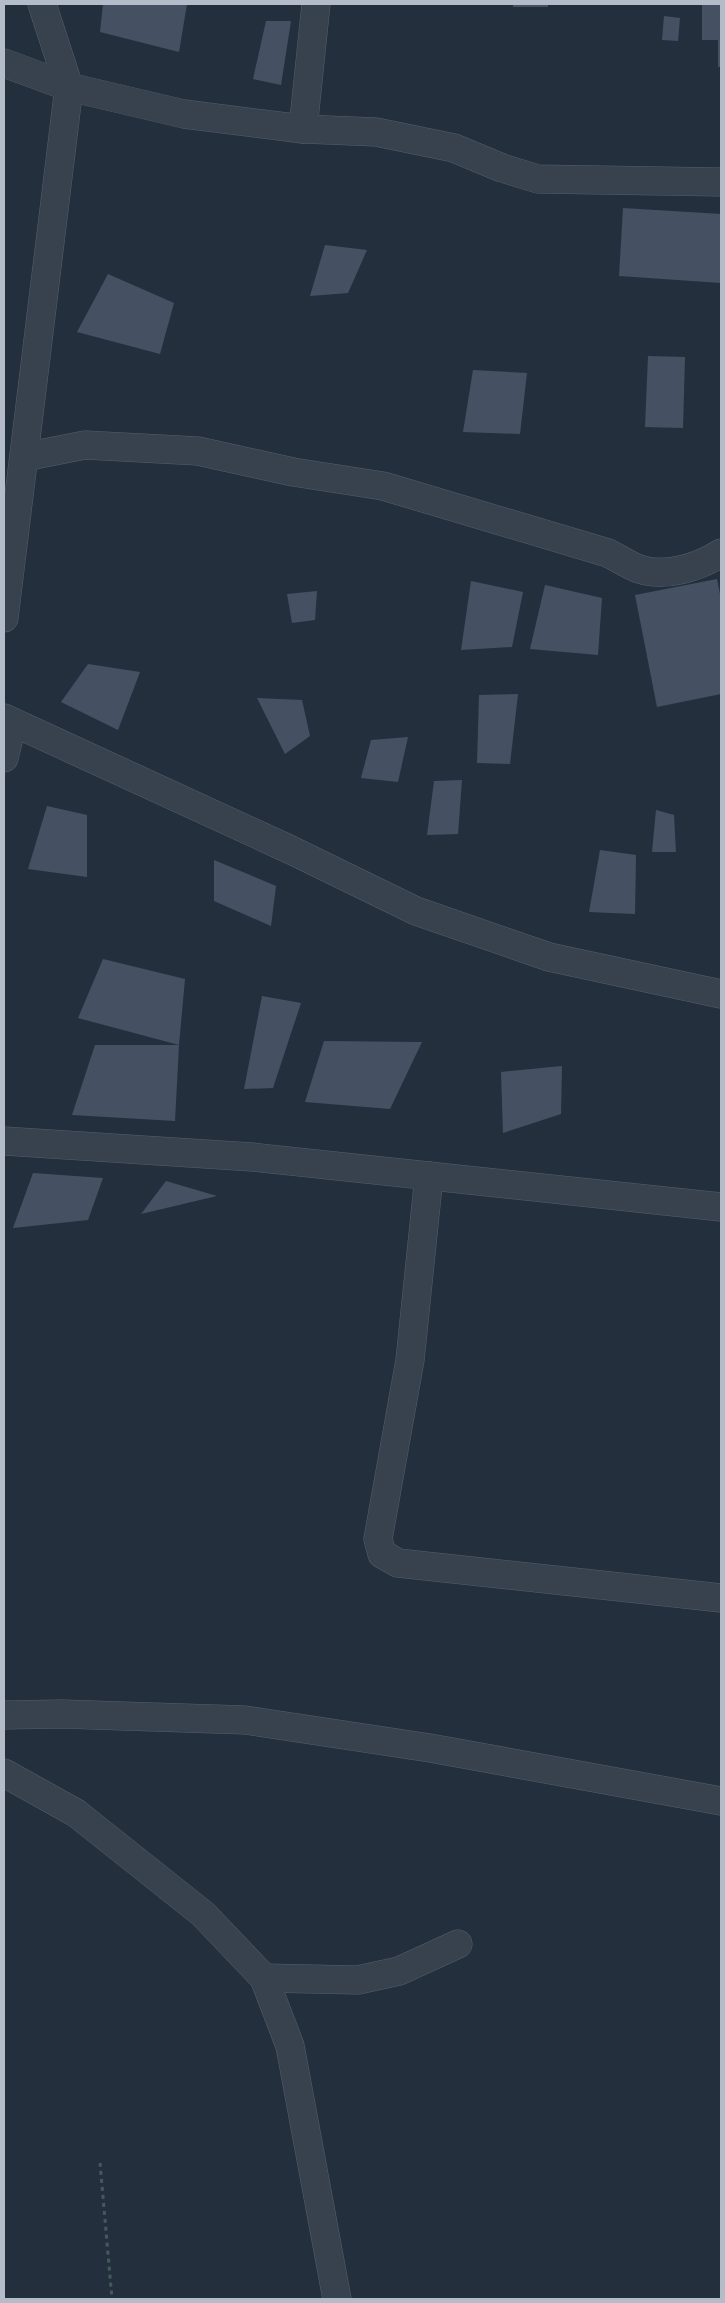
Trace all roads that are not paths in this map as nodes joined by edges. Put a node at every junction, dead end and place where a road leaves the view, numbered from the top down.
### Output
1 (42, 4) edge
2 (316, 4) edge
3 (4, 62) edge
4 (68, 87) junction
5 (302, 129) junction
6 (721, 182) edge
7 (24, 457) junction
8 (721, 553) edge
9 (4, 618) edge
10 (8, 720) edge
11 (4, 758) edge
12 (721, 994) edge
13 (4, 1141) edge
14 (429, 1176) junction
15 (721, 1207) edge
16 (721, 1598) edge
17 (4, 1715) edge
18 (4, 1773) edge
19 (721, 1801) edge
20 (458, 1944) dead end
21 (264, 1978) junction
22 (337, 2299) edge

1 - 4 street
2 - 5 street
3 - 4 street
4 - 5 street
4 - 7 street
5 - 6 street
7 - 8 street
7 - 9 street
10 - 11 street
10 - 12 street
13 - 14 street
14 - 15 street
14 - 16 street
17 - 19 street
18 - 21 street
20 - 21 street
21 - 22 street

